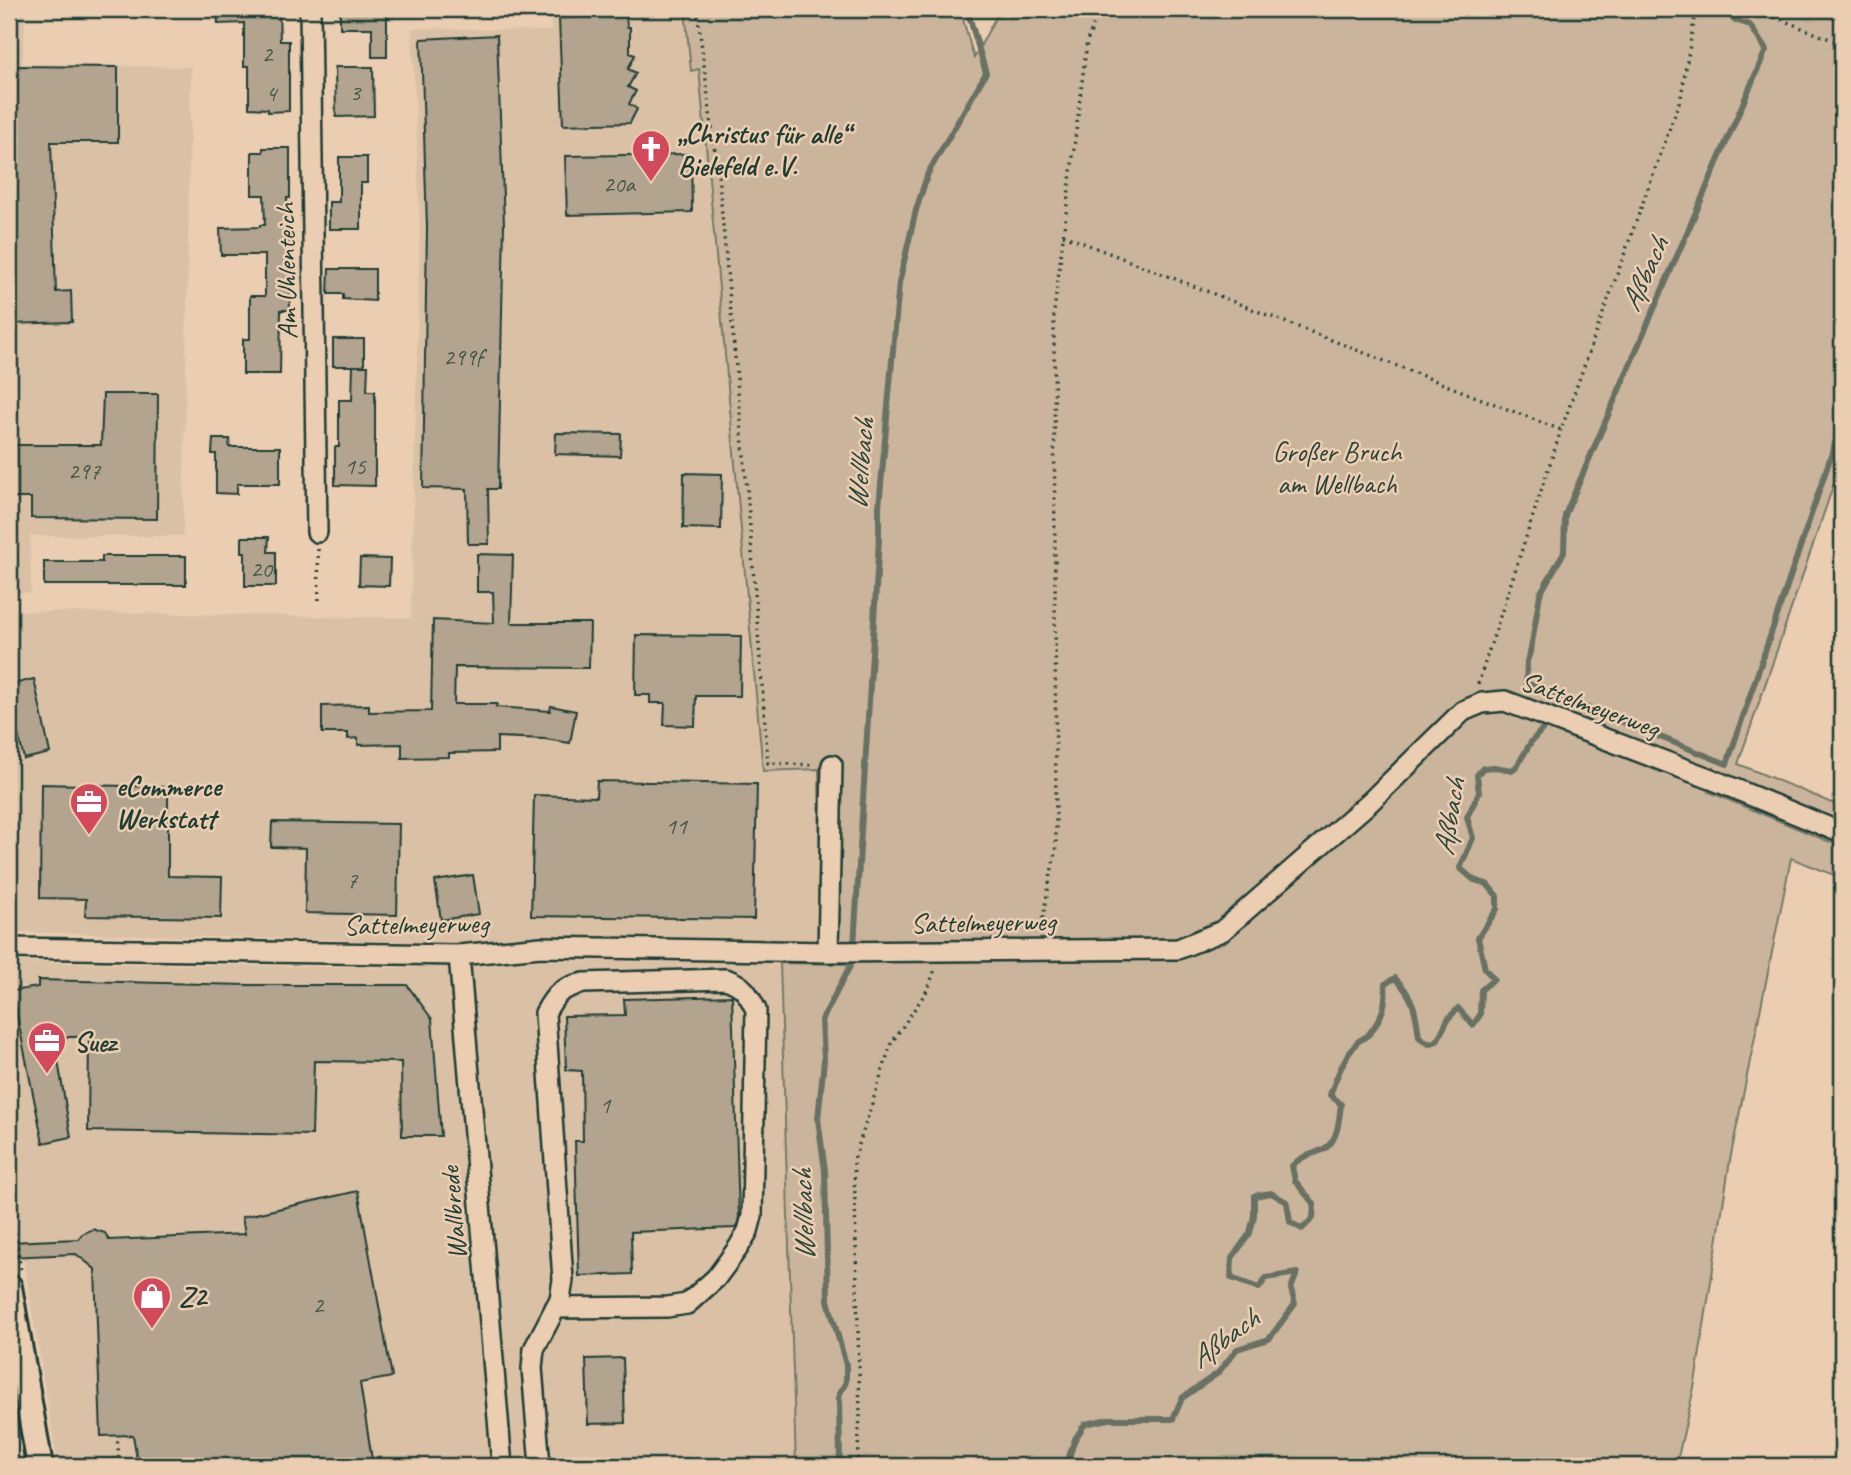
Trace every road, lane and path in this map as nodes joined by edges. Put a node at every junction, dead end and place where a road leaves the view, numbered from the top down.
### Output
1 (310, 9) edge
2 (696, 9) edge
3 (1100, 9) edge
4 (1696, 9) edge
5 (1755, 9) edge
6 (1842, 44) edge
7 (1063, 235) junction
8 (1561, 430) junction
9 (317, 532) joint
10 (319, 603) dead end
11 (1471, 708) junction
12 (832, 765) joint
13 (1842, 833) edge
14 (9, 948) edge
15 (1036, 949) junction
16 (941, 951) junction
17 (828, 952) junction
18 (459, 955) junction
19 (9, 1287) edge
20 (555, 1308) junction
21 (117, 1436) dead end
22 (119, 1458) junction
23 (85, 1463) dead end
24 (40, 1466) edge
25 (128, 1466) edge
26 (502, 1466) edge
27 (540, 1466) edge
28 (857, 1466) edge

1 - 9 street, Am Uhlenteich
2 - 12 path
3 - 7 path
4 - 8 path
5 - 6 path
7 - 8 path
7 - 15 path
8 - 11 path
9 - 10 path
11 - 13 street, Sattelmeyerweg
11 - 15 street, Sattelmeyerweg
12 - 17 street
14 - 18 street, Sattelmeyerweg
15 - 16 street, Sattelmeyerweg
16 - 17 street, Sattelmeyerweg
16 - 28 path
17 - 18 street, Sattelmeyerweg
18 - 26 street, Wallbrede
19 - 24 main road
20 - 20 street
20 - 27 street
21 - 22 path
22 - 23 path
22 - 25 path

